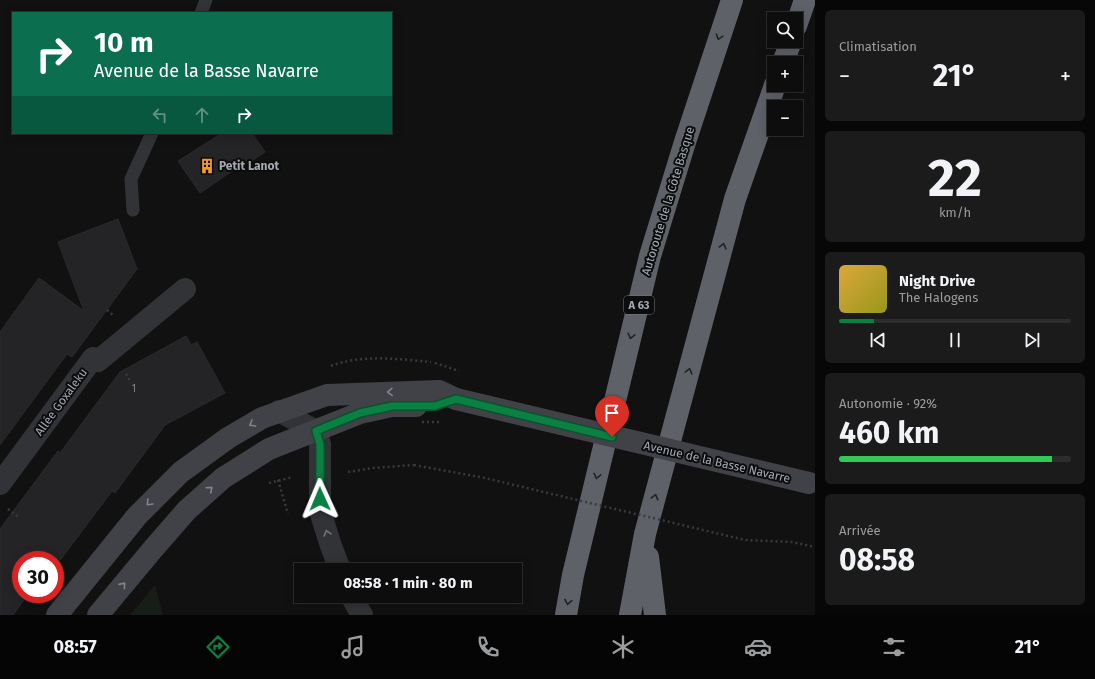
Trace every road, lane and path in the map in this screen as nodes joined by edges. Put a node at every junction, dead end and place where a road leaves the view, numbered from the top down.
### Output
1 (206, 0) edge
2 (732, 0) edge
3 (805, 0) edge
4 (201, 12) edge
5 (801, 12) edge
6 (773, 92) edge
7 (152, 134) edge
8 (133, 210) dead end
9 (185, 289) dead end
10 (427, 398) junction
11 (279, 412) junction
12 (316, 431) junction
13 (320, 474) junction
14 (278, 480) junction
15 (265, 483) dead end
16 (0, 484) edge
17 (815, 485) edge
18 (288, 514) dead end
19 (645, 534) junction
20 (815, 547) edge
21 (337, 563) edge
22 (355, 603) edge
23 (57, 615) edge
24 (98, 615) edge
25 (362, 615) edge
26 (566, 615) edge
27 (630, 615) edge
28 (655, 615) edge

1 - 4 lane
2 -> 26 highway, Autoroute de la Côte Basque / A 63
3 - 5 highway
19 -> 6 highway
7 - 8 lane
9 - 16 street, Allée Goxaleku
10 -> 11 street, Avenue de la Basse Navarre
10 - 12 street, Avenue de la Basse Navarre
10 - 17 street, Avenue de la Basse Navarre, bridge
11 - 12 street
11 -> 23 street, Avenue de la Basse Navarre
12 - 13 street
24 -> 12 street, Avenue de la Basse Navarre
13 - 14 path
13 - 20 path, bridge
21 -> 13 street
14 - 15 path
14 - 18 path
19 - 27 highway
19 - 28 highway
22 - 25 street

